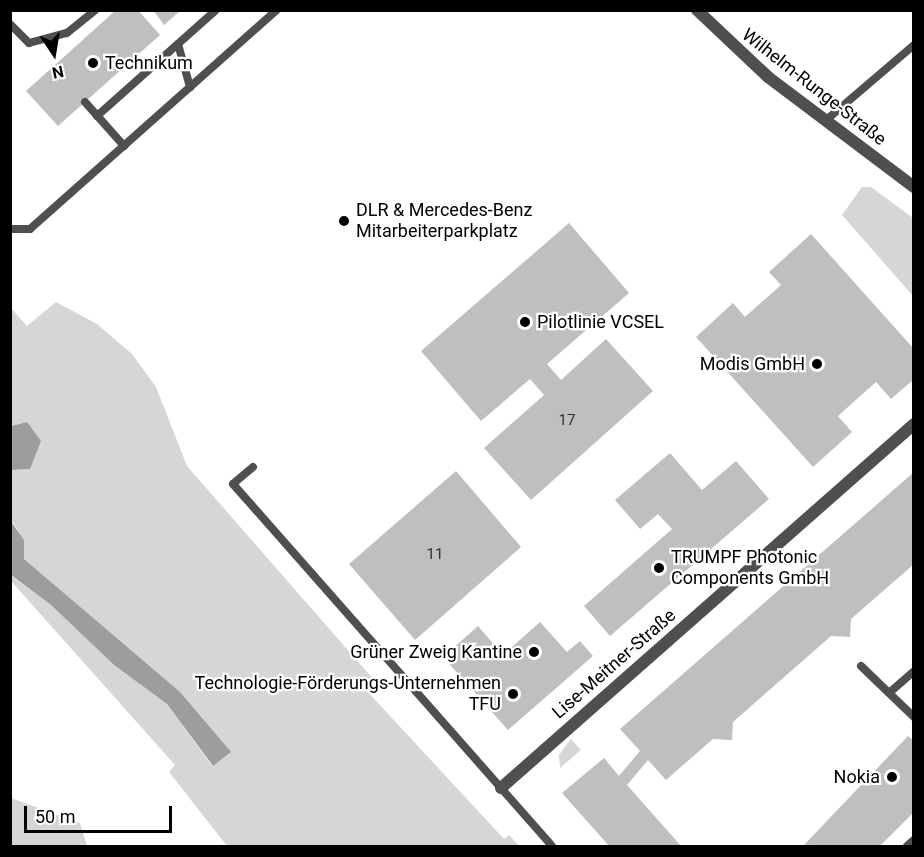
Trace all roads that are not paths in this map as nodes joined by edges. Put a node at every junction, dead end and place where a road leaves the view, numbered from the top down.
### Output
1 (95, 10) edge
2 (216, 10) edge
3 (277, 10) edge
4 (696, 10) edge
5 (10, 24) edge
6 (18, 32) junction
7 (10, 38) edge
8 (178, 45) junction
9 (914, 45) edge
10 (190, 87) junction
11 (85, 102) dead end
12 (97, 116) junction
13 (825, 122) junction
14 (124, 146) junction
15 (914, 187) edge
16 (10, 229) edge
17 (914, 424) edge
18 (254, 467) dead end
19 (861, 666) dead end
20 (914, 671) edge
21 (889, 693) junction
22 (914, 717) edge
23 (501, 788) junction
24 (914, 840) edge
25 (552, 846) edge
26 (907, 846) edge

1 - 6 lane
2 - 8 lane
3 - 10 lane
4 - 13 street, Wilhelm-Runge-Straße
5 - 6 lane
6 - 7 lane
8 - 10 lane
8 - 12 lane
9 - 13 lane
10 - 14 lane
11 - 12 lane
12 - 14 lane
13 - 15 street, Wilhelm-Runge-Straße
14 - 16 lane
17 - 23 street, Lise-Meitner-Straße
18 - 23 lane
19 - 21 lane
20 - 21 lane
21 - 22 lane
23 - 25 lane
24 - 26 lane

